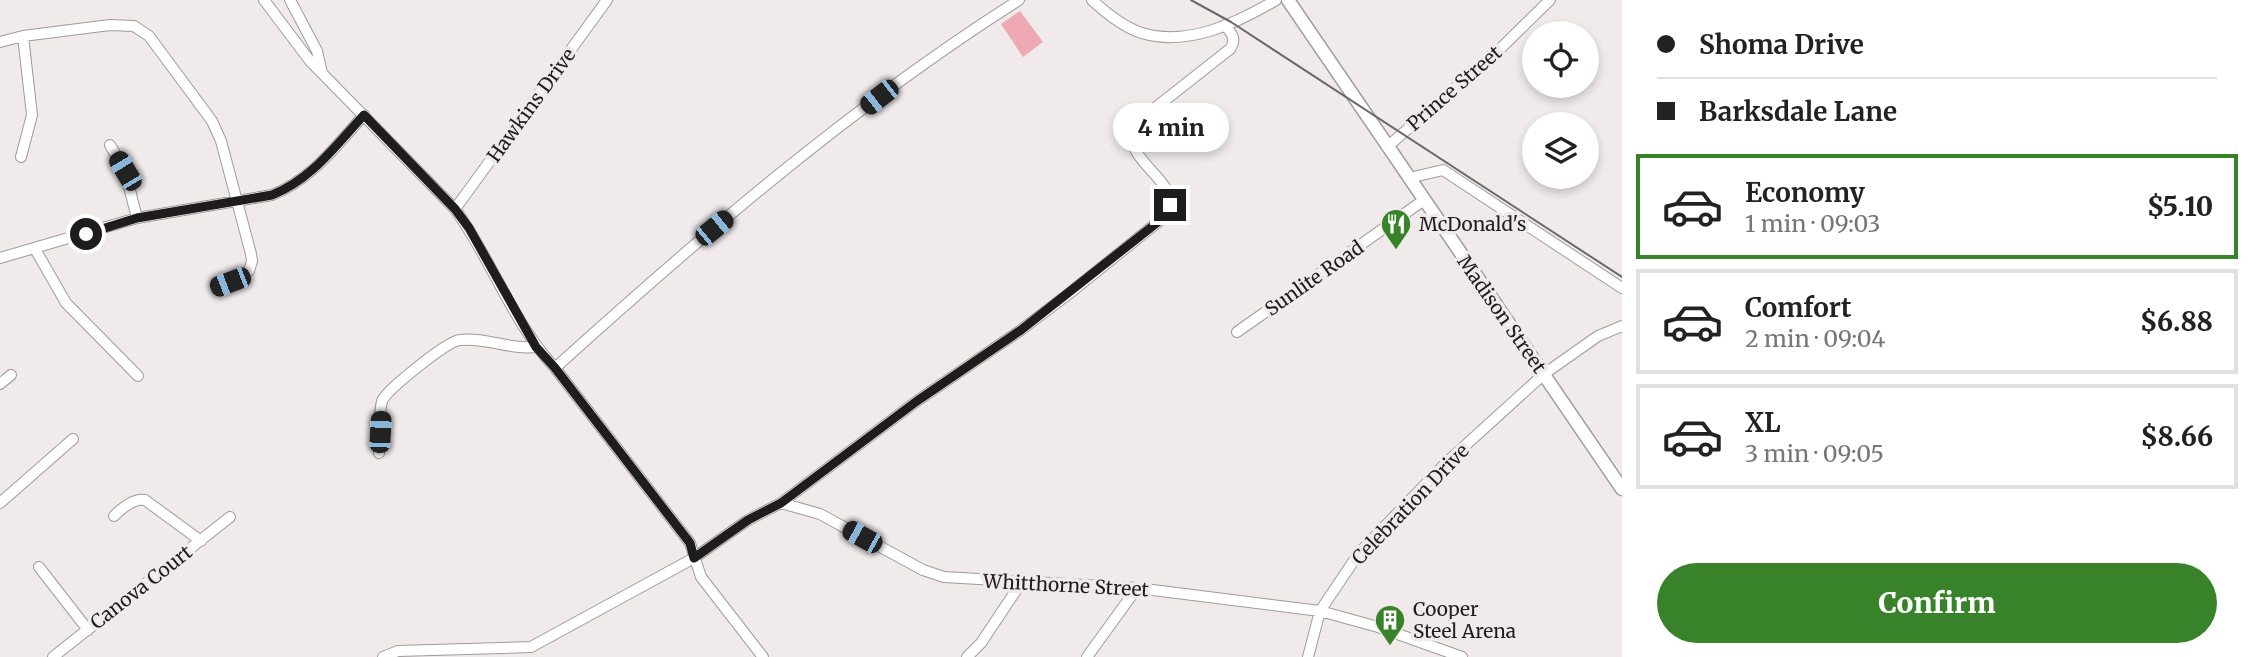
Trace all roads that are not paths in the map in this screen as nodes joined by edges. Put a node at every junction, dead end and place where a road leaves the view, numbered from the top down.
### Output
1 (264, 0) edge
2 (290, 0) edge
3 (607, 0) edge
4 (1019, 0) edge
5 (1093, 0) edge
6 (1276, 0) edge
7 (1288, 0) edge
8 (1550, 0) edge
9 (1225, 25) junction
10 (23, 36) junction
11 (0, 42) edge
12 (323, 73) junction
13 (364, 115) junction
14 (110, 145) dead end
15 (1387, 147) junction
16 (21, 157) dead end
17 (1409, 178) junction
18 (237, 200) junction
19 (1424, 200) junction
20 (455, 209) junction
21 (137, 218) junction
22 (35, 249) junction
23 (0, 258) edge
24 (217, 287) dead end
25 (1622, 288) edge
26 (1622, 326) edge
27 (1237, 332) dead end
28 (536, 347) junction
29 (555, 368) junction
30 (1544, 374) junction
31 (10, 375) dead end
32 (138, 376) dead end
33 (0, 384) edge
34 (73, 439) dead end
35 (379, 453) dead end
36 (803, 487) junction
37 (1622, 489) edge
38 (0, 503) edge
39 (781, 503) junction
40 (812, 512) junction
41 (114, 516) dead end
42 (230, 517) dead end
43 (201, 541) junction
44 (694, 558) junction
45 (39, 567) dead end
46 (1021, 583) junction
47 (1137, 587) junction
48 (1320, 611) junction
49 (88, 630) junction
50 (53, 657) edge
51 (383, 657) edge
52 (763, 657) edge
53 (967, 657) edge
54 (1087, 657) edge
55 (1308, 657) edge
56 (1462, 657) edge

1 - 12 street
2 - 12 street
3 - 20 street, Hawkins Drive
4 - 29 street
5 - 9 street
6 - 9 street
7 - 15 main road, Madison Street
8 - 15 street, Prince Street
9 - 36 street
10 - 11 street
10 - 16 street
10 - 18 street
12 - 13 street
13 - 18 street
13 - 20 street
14 - 21 street
15 - 17 main road, Madison Street
17 - 19 main road, Madison Street
17 - 25 street
18 - 21 street
18 - 24 street
19 - 27 street, Sunlite Road
19 - 30 main road, Madison Street
20 - 28 street
21 - 22 street
22 - 23 street
22 - 32 street
26 - 30 street, Celebration Drive
28 - 29 street
28 - 35 street
29 - 44 street
30 - 37 main road, Madison Street
30 - 48 street, Celebration Drive
31 - 33 street
34 - 38 street
36 - 39 street
36 - 40 street
39 - 40 street, Whitthorne Street
39 - 44 street
40 - 46 street, Whitthorne Street
41 - 43 street
42 - 43 street, Canova Court
43 - 49 street, Canova Court
44 - 51 street
44 - 52 street
45 - 49 street
46 - 47 street, Whitthorne Street
46 - 53 street
47 - 48 street, Whitthorne Street
47 - 54 street
48 - 55 street, Celebration Drive
48 - 56 street, Whitthorne Street
49 - 50 street, Canova Court

